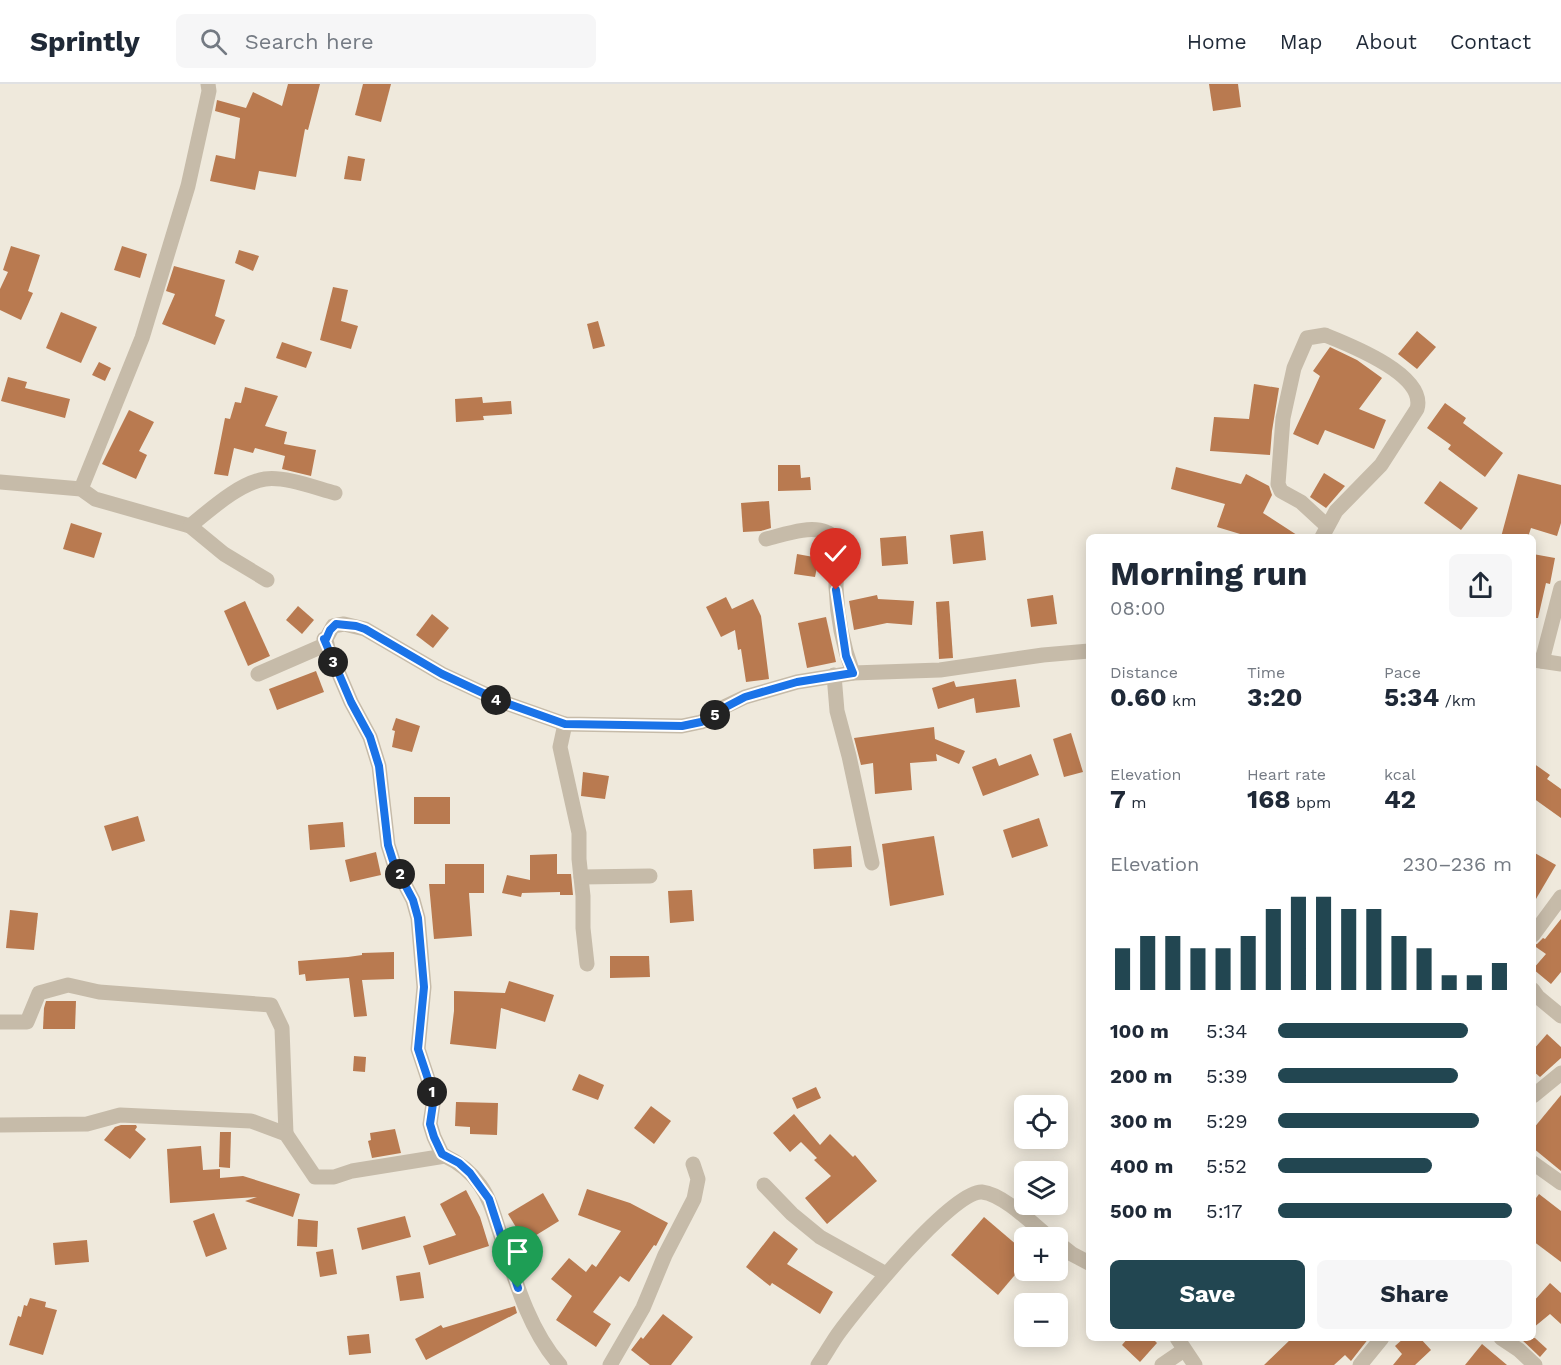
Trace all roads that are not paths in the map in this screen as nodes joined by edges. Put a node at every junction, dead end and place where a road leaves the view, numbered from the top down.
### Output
1 (208, 84) edge
2 (0, 482) edge
3 (81, 489) junction
4 (335, 493) dead end
5 (190, 526) junction
6 (1325, 532) edge
7 (766, 539) dead end
8 (267, 580) dead end
9 (1561, 588) edge
10 (327, 644) junction
11 (1086, 651) edge
12 (1537, 661) edge
13 (1561, 664) edge
14 (853, 673) junction
15 (258, 674) dead end
16 (834, 675) junction
17 (565, 724) junction
18 (872, 862) dead end
19 (650, 876) dead end
20 (581, 877) junction
21 (1561, 897) edge
22 (1536, 931) edge
23 (587, 964) dead end
24 (1536, 994) edge
25 (1561, 1016) edge
26 (0, 1022) edge
27 (1561, 1073) edge
28 (1536, 1094) edge
29 (1, 1125) edge
30 (286, 1134) junction
31 (445, 1156) junction
32 (693, 1164) dead end
33 (1536, 1165) edge
34 (1561, 1184) edge
35 (764, 1185) dead end
36 (1036, 1227) edge
37 (1068, 1249) edge
38 (1086, 1261) edge
39 (886, 1274) junction
40 (1380, 1341) edge
41 (1506, 1341) edge
42 (1180, 1344) edge
43 (560, 1365) edge
44 (610, 1365) edge
45 (818, 1365) edge
46 (1162, 1365) edge
47 (1195, 1365) edge
48 (1360, 1365) edge
49 (1535, 1365) edge

1 - 3 street
2 - 3 street
3 - 5 street
4 - 5 street
5 - 8 street
6 - 6 street
7 - 14 street
9 - 12 street
10 - 15 street
10 - 17 street
10 - 31 street
11 - 14 street
12 - 13 street
14 - 16 street
16 - 17 street
16 - 18 street
17 - 20 street
19 - 20 street
20 - 23 street
21 - 22 street
24 - 25 street
26 - 30 street
27 - 28 street
29 - 30 street
30 - 31 street
31 - 43 street
32 - 44 street
33 - 34 street
35 - 39 street
36 - 39 street
37 - 38 street
39 - 45 street
40 - 48 street
41 - 49 street
42 - 46 street
42 - 47 street

